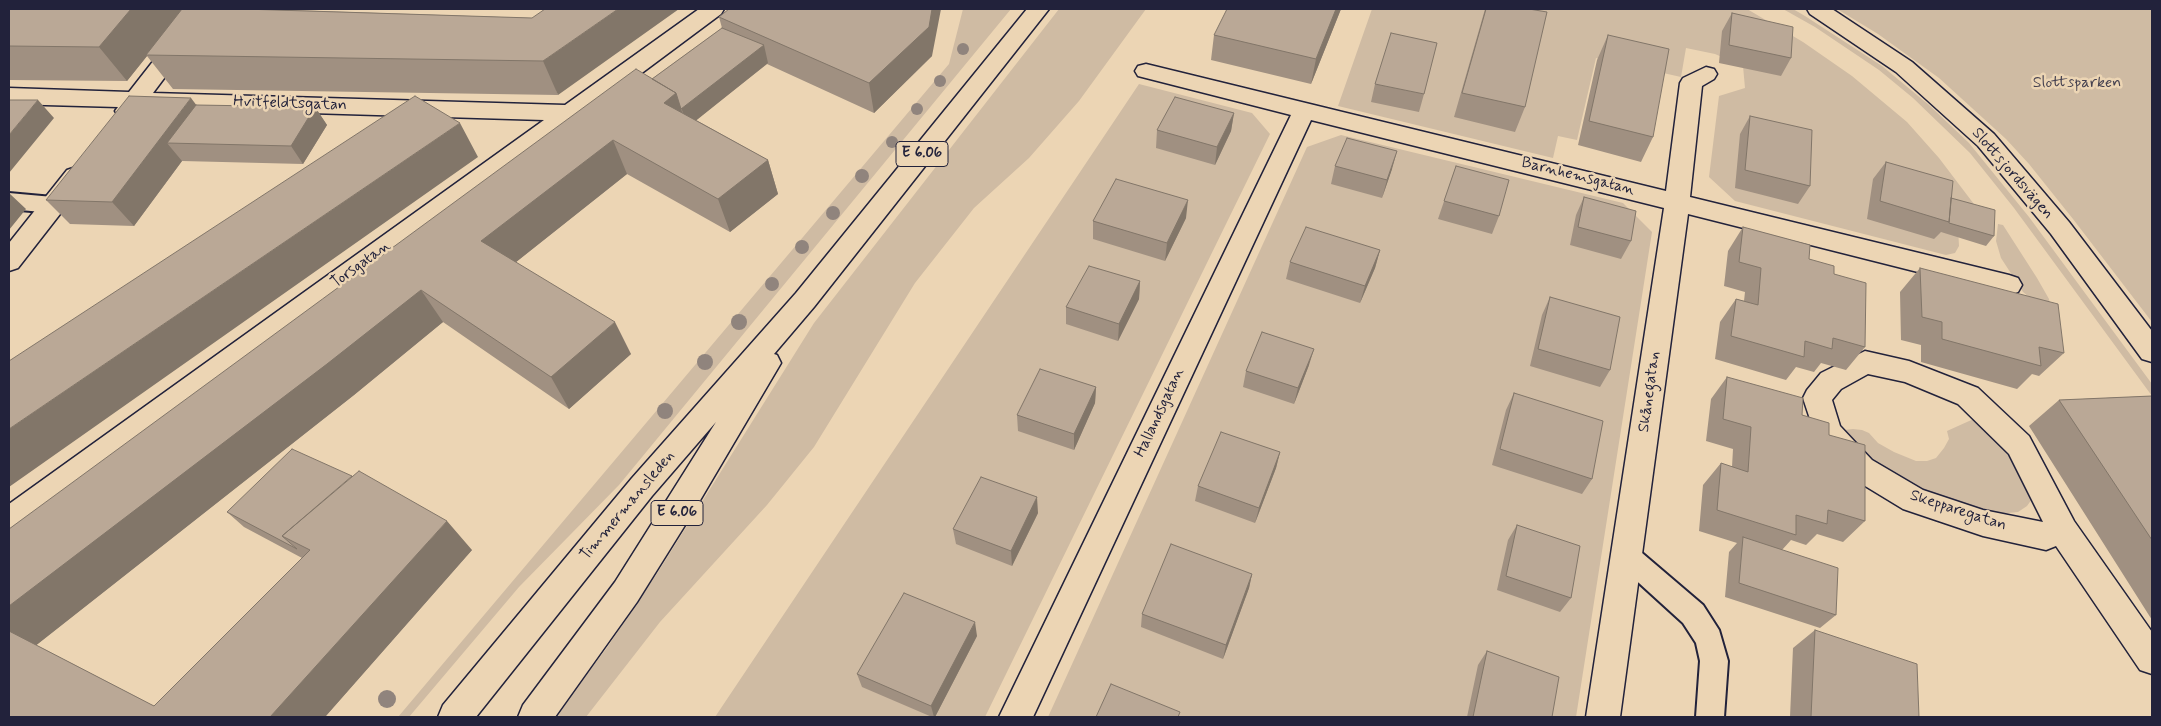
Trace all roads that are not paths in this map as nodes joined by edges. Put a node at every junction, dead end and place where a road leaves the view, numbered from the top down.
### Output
1 (206, 9) edge
2 (713, 9) edge
3 (1038, 9) edge
4 (1818, 9) edge
5 (1146, 71) dead end
6 (1706, 74) dead end
7 (9, 96) edge
8 (136, 99) junction
9 (1304, 109) junction
10 (572, 113) junction
11 (112, 129) edge
12 (89, 160) edge
13 (9, 201) edge
14 (1677, 202) junction
15 (53, 205) junction
16 (9, 261) edge
17 (2009, 285) dead end
18 (805, 300) junction
19 (2152, 351) edge
20 (9, 521) edge
21 (2063, 531) junction
22 (1626, 555) junction
23 (2152, 659) edge
24 (455, 717) edge
25 (535, 717) edge
26 (1016, 717) edge
27 (1603, 717) edge
28 (1710, 717) edge

1 - 8 main road
2 - 10 main road, Torsgatan
3 - 18 main road, Timmermansleden / E 6.06
4 - 19 main road, Slottsjordsvägen
5 - 9 main road, Barnhemsgatan
6 - 14 main road, Skånegatan
7 - 8 main road, Hvitfeldtsgatan
8 - 10 main road, Hvitfeldtsgatan
8 - 11 main road
9 - 14 main road, Barnhemsgatan
9 - 26 main road, Hallandsgatan
10 - 20 main road, Torsgatan
12 - 15 main road
13 - 15 lane
14 - 17 main road, Barnhemsgatan
14 - 22 main road, Skånegatan
15 - 16 main road
18 - 24 main road, Timmermansleden / E 6.06
18 - 25 main road, Timmermansleden / E 6.06
21 - 21 main road, Skepparegatan
21 - 23 main road, Skepparegatan
22 - 27 main road, Skånegatan
22 - 28 lane

